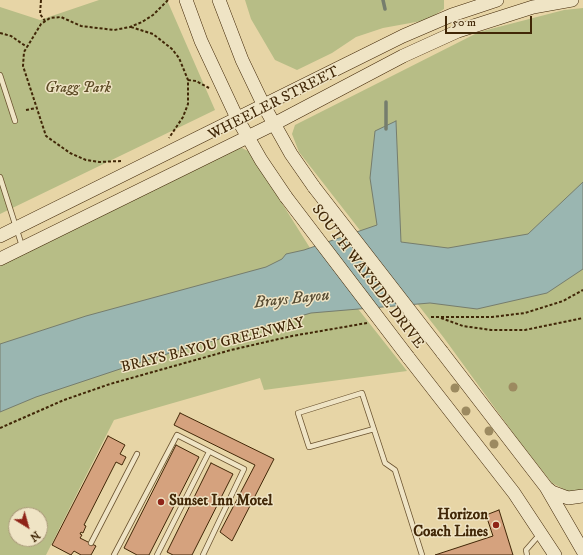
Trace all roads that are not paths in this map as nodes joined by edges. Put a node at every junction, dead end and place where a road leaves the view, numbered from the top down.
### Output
1 (186, 0) edge
2 (219, 0) edge
3 (497, 0) edge
4 (572, 0) edge
5 (452, 15) junction
6 (458, 31) junction
7 (0, 75) edge
8 (264, 106) junction
9 (237, 118) junction
10 (15, 121) dead end
11 (274, 124) junction
12 (247, 137) junction
13 (0, 177) edge
14 (17, 228) junction
15 (0, 236) edge
16 (23, 248) junction
17 (0, 259) edge
18 (374, 429) junction
19 (209, 452) junction
20 (137, 454) dead end
21 (546, 486) junction
22 (583, 496) edge
23 (541, 533) junction
24 (91, 543) dead end
25 (583, 551) edge
26 (114, 555) edge
27 (157, 555) edge
28 (203, 555) edge
29 (422, 555) edge
30 (527, 555) edge
31 (555, 555) edge

1 - 9 main road, SOUTH WAYSIDE DRIVE
2 - 8 main road, SOUTH WAYSIDE DRIVE
3 - 5 main road, WHEELER STREET
4 - 6 main road, WHEELER STREET
5 - 6 main road
5 - 8 main road, WHEELER STREET
6 - 11 main road, WHEELER STREET
7 - 10 lane
8 - 9 main road, WHEELER STREET
8 - 11 main road, SOUTH WAYSIDE DRIVE
9 - 12 main road, SOUTH WAYSIDE DRIVE
9 - 14 main road, WHEELER STREET
11 - 12 main road, WHEELER STREET
11 - 21 main road, SOUTH WAYSIDE DRIVE, bridge
12 - 16 main road, WHEELER STREET
12 - 23 main road, SOUTH WAYSIDE DRIVE, bridge
13 - 14 lane
14 - 15 main road, WHEELER STREET
14 - 16 lane
16 - 17 main road, WHEELER STREET
18 - 18 lane
18 - 29 lane
19 - 26 lane
19 - 27 lane
19 - 28 lane
20 - 24 lane
21 - 22 main road
21 - 25 main road, SOUTH WAYSIDE DRIVE
23 - 30 lane
23 - 31 main road, SOUTH WAYSIDE DRIVE

